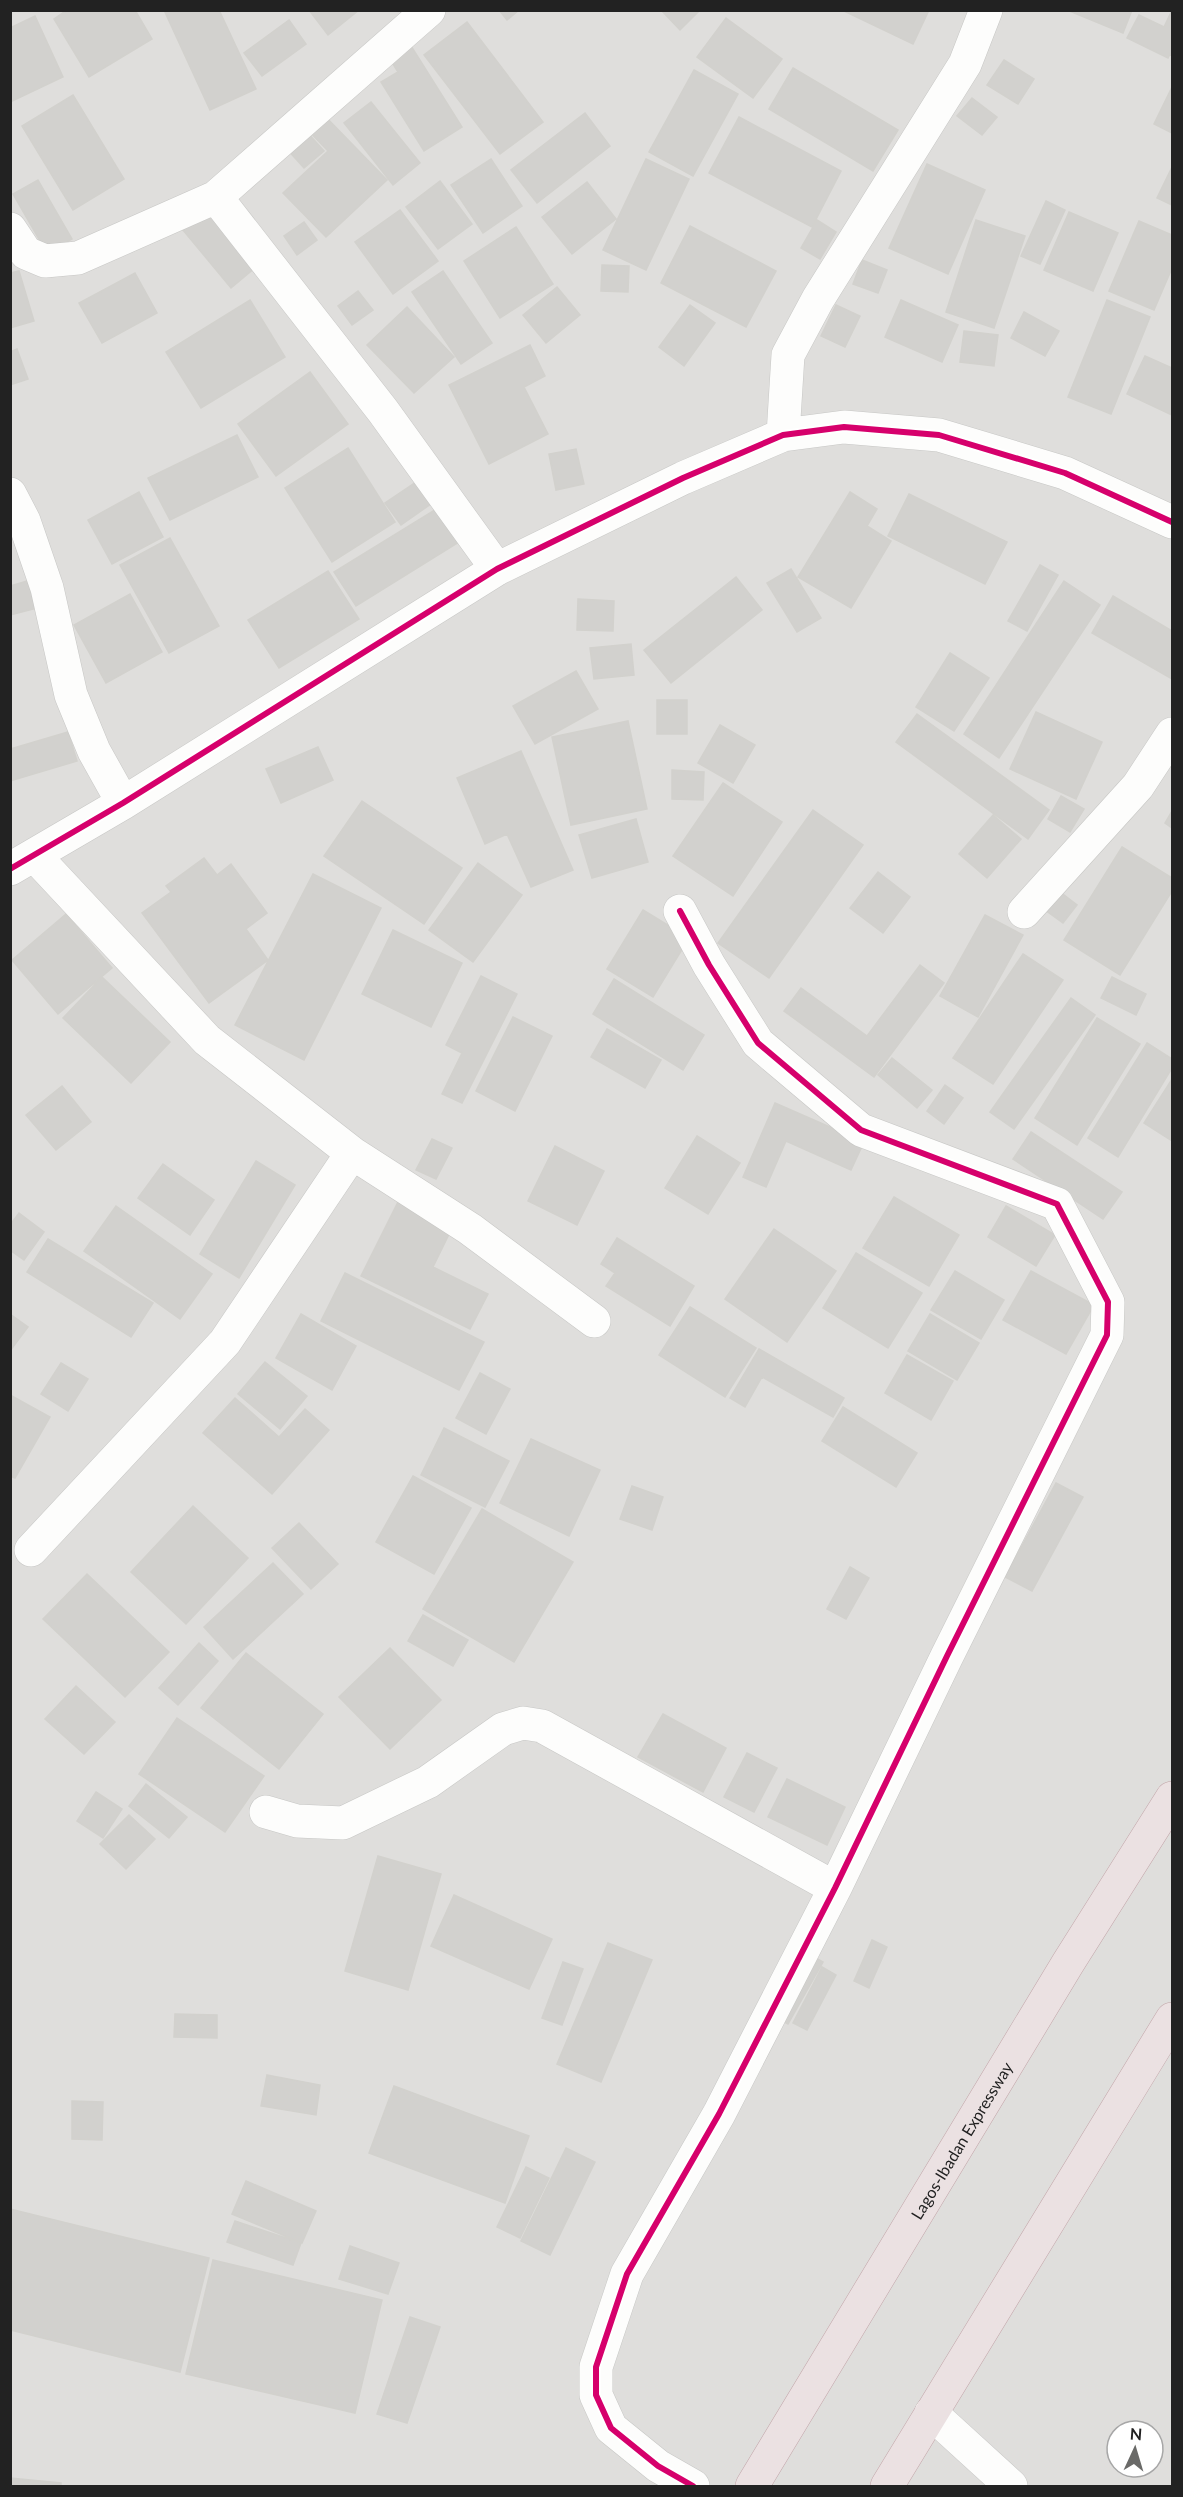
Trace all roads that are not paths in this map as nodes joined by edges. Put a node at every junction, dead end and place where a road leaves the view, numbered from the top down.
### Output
1 (429, 10) edge
2 (986, 10) edge
3 (216, 197) junction
4 (10, 230) edge
5 (783, 435) junction
6 (10, 494) edge
7 (1173, 522) edge
8 (497, 569) junction
9 (1173, 734) edge
10 (123, 802) junction
11 (23, 862) edge
12 (680, 911) dead end
13 (1024, 912) dead end
14 (352, 1153) junction
15 (594, 1321) dead end
16 (31, 1550) dead end
17 (1173, 1798) edge
18 (266, 1812) dead end
19 (835, 1888) junction
20 (1168, 2038) edge
21 (931, 2412) junction
22 (693, 2487) edge
23 (752, 2487) edge
24 (886, 2487) edge
25 (1011, 2487) edge

1 - 3 street
2 - 5 street
3 - 4 street
3 - 8 street
5 - 7 street
5 - 8 street
6 - 10 street
8 - 10 street
9 - 13 street
10 - 11 street
11 - 14 street
12 - 19 street
14 - 15 street
14 - 16 street
17 - 23 highway, Lagos-Ibadan Expressway
18 - 19 street
19 - 22 street
20 - 21 highway
21 - 24 highway
21 - 25 street

